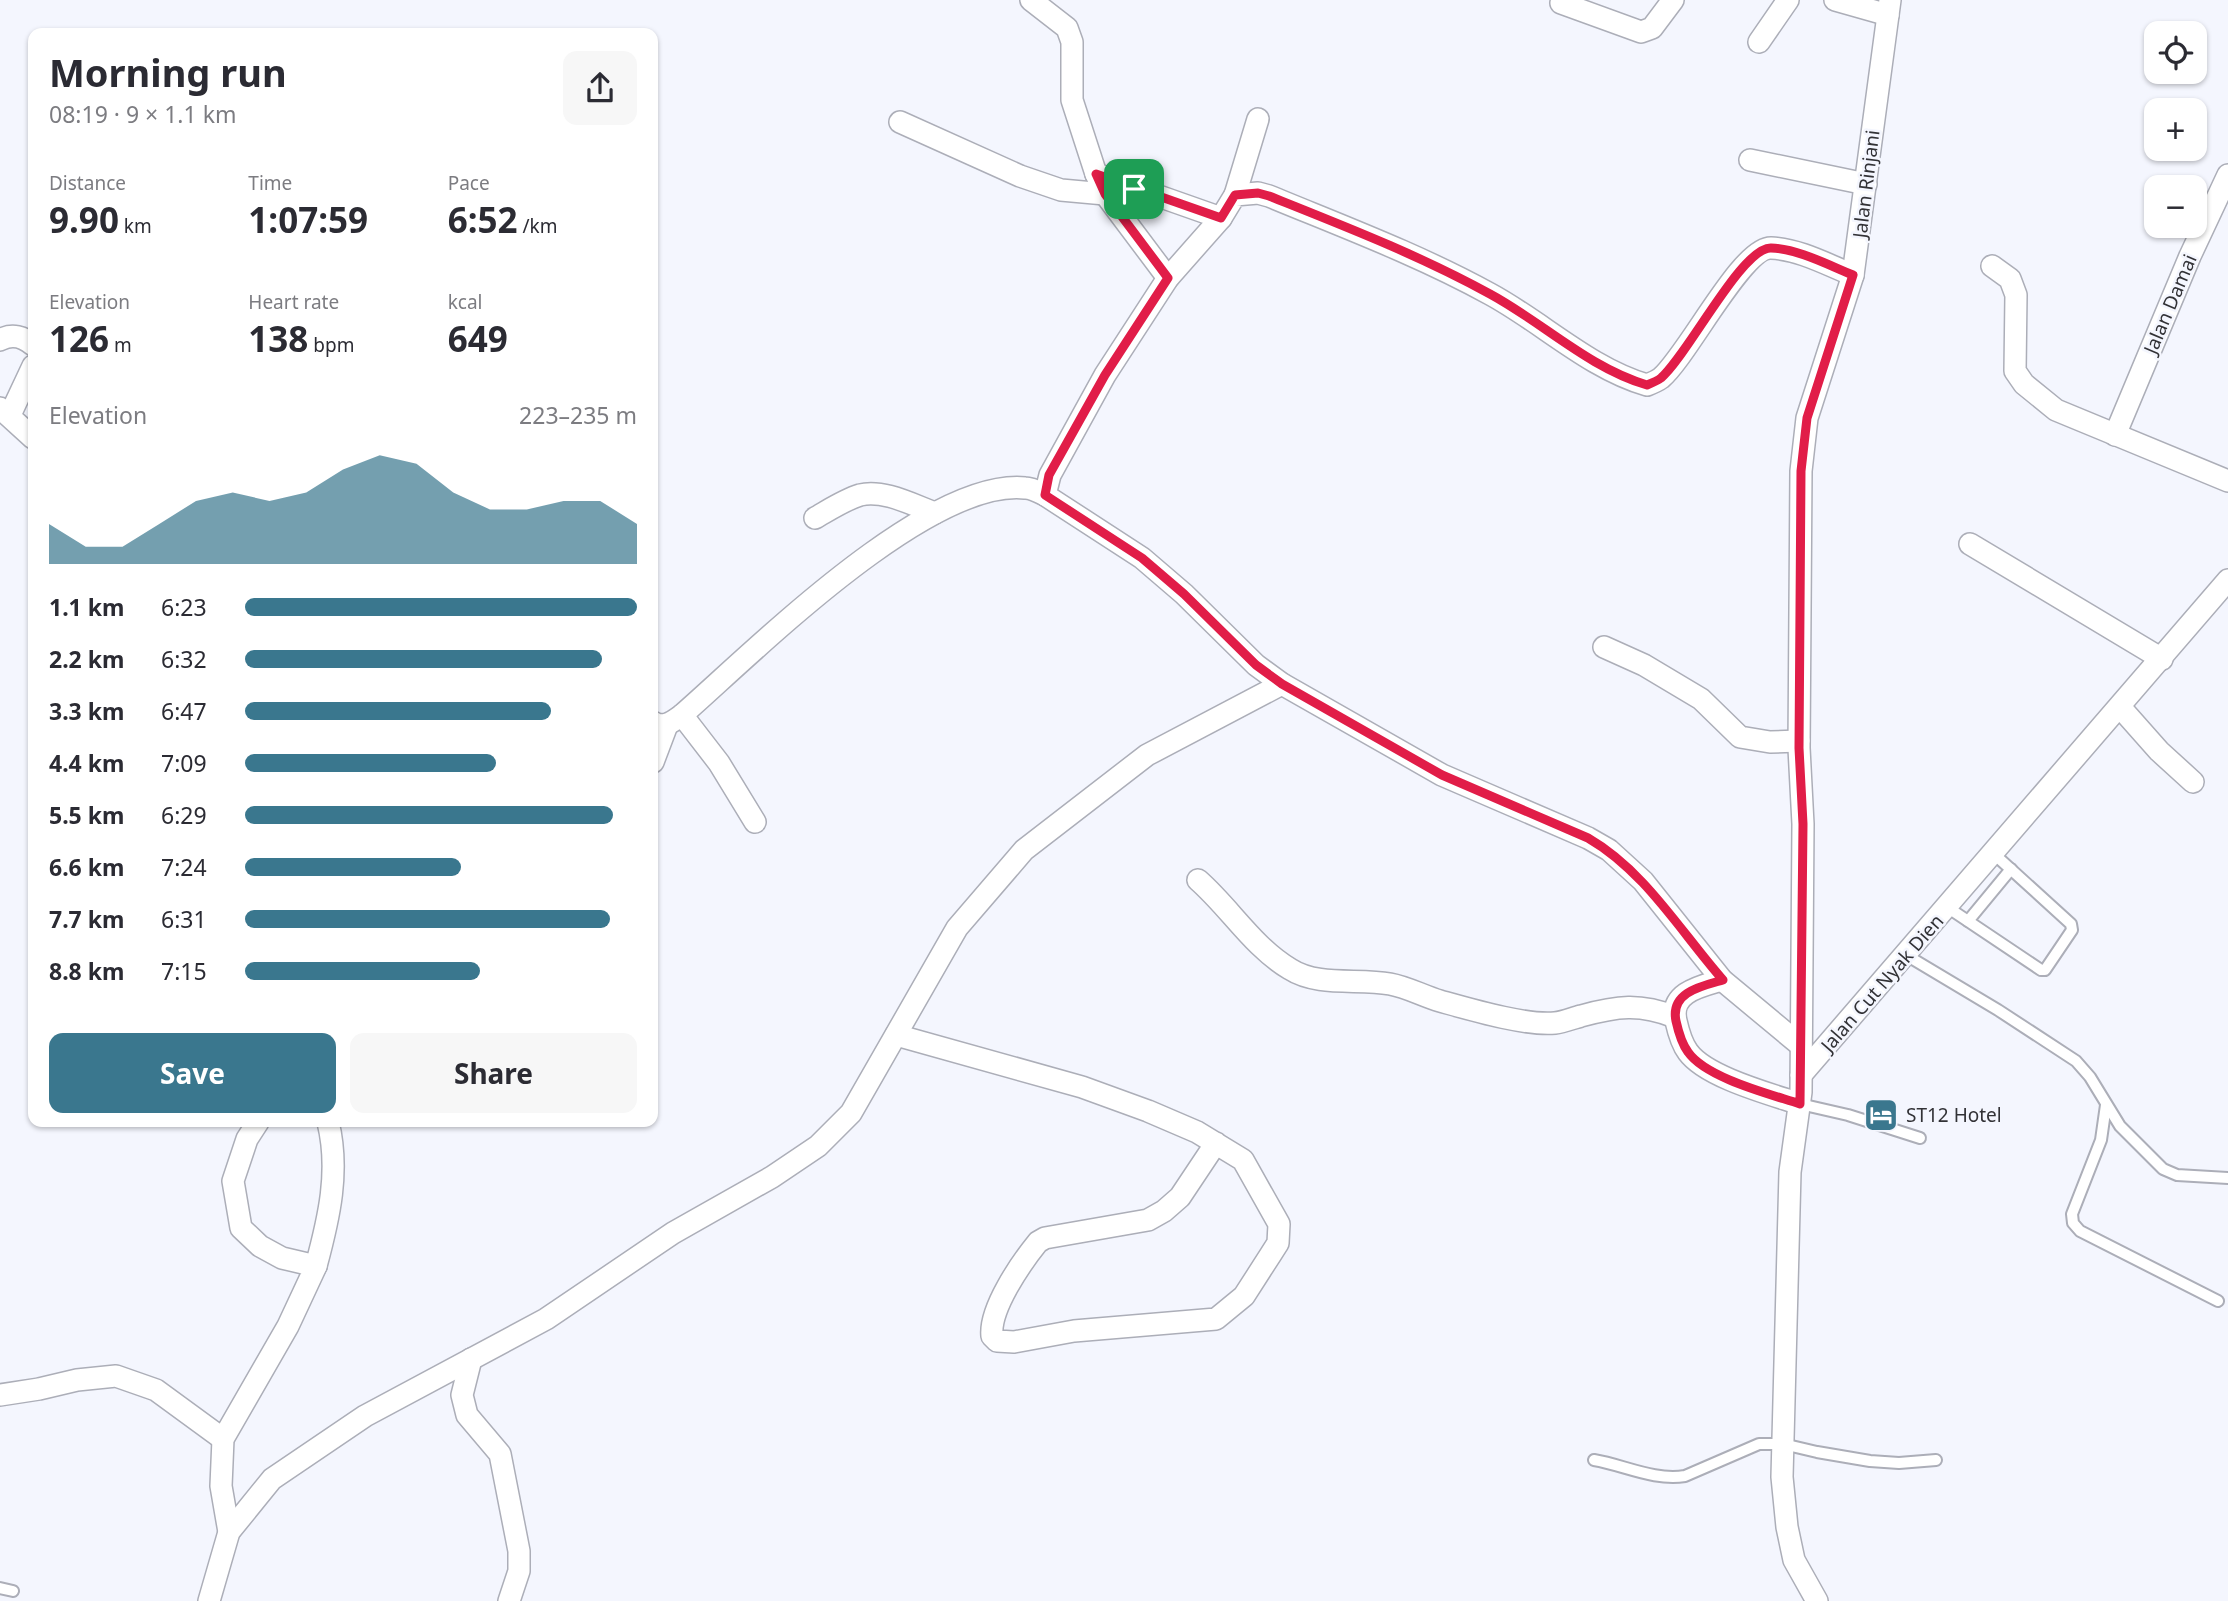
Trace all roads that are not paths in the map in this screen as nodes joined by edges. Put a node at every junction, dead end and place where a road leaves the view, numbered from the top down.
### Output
1 (1031, 0) edge
2 (1673, 0) edge
3 (1788, 0) edge
4 (1835, 0) edge
5 (1558, 1) edge
6 (1889, 7) edge
7 (1759, 42) dead end
8 (1258, 119) dead end
9 (900, 122) dead end
10 (1750, 160) dead end
11 (1096, 174) junction
12 (2228, 176) edge
13 (1867, 184) junction
14 (1105, 194) junction
15 (1235, 195) junction
16 (1221, 218) junction
17 (1992, 266) dead end
18 (1853, 275) junction
19 (1168, 278) junction
20 (0, 340) edge
21 (28, 341) edge
22 (28, 374) edge
23 (5, 412) edge
24 (28, 433) edge
25 (2115, 435) junction
26 (2228, 481) edge
27 (1045, 495) junction
28 (934, 513) junction
29 (815, 518) dead end
30 (1970, 544) dead end
31 (2228, 580) edge
32 (1604, 647) dead end
33 (2162, 659) junction
34 (1282, 684) junction
35 (2120, 707) junction
36 (667, 721) edge
37 (1799, 741) junction
38 (658, 747) edge
39 (2193, 782) dead end
40 (755, 822) dead end
41 (1994, 854) junction
42 (2011, 869) junction
43 (1198, 880) dead end
44 (1947, 907) junction
45 (1968, 921) junction
46 (1906, 955) junction
47 (1723, 980) junction
48 (1675, 1017) junction
49 (896, 1035) junction
50 (1800, 1044) junction
51 (1801, 1075) junction
52 (1800, 1104) junction
53 (2106, 1105) junction
54 (255, 1127) edge
55 (329, 1127) edge
56 (1920, 1138) dead end
57 (1216, 1143) junction
58 (2228, 1178) edge
59 (316, 1266) junction
60 (2218, 1301) dead end
61 (471, 1359) junction
62 (0, 1395) edge
63 (223, 1439) junction
64 (1783, 1444) junction
65 (1594, 1460) dead end
66 (1936, 1460) dead end
67 (229, 1532) junction
68 (0, 1588) edge
69 (13, 1591) dead end
70 (209, 1601) edge
71 (509, 1601) edge
72 (1817, 1601) edge

1 - 11 street
2 - 5 street
3 - 7 street
4 - 6 street
6 - 13 street, Jalan Rinjani
8 - 15 street
9 - 14 street
10 - 13 street
11 - 14 street
11 - 16 street
12 - 25 street, Jalan Damai
13 - 18 street, Jalan Rinjani
14 - 19 street
15 - 16 street
15 - 18 street
16 - 19 street
17 - 25 street
18 - 37 street, Jalan Rinjani
19 - 27 street
20 - 21 street
22 - 23 street
23 - 24 street
25 - 26 street
27 - 28 street
27 - 34 street
28 - 29 street
28 - 36 street
30 - 33 street
31 - 33 street, Jalan Cut Nyak Dien
32 - 37 street
33 - 35 street, Jalan Cut Nyak Dien
34 - 47 street
34 - 49 street
35 - 39 street
35 - 41 street, Jalan Cut Nyak Dien
36 - 38 street
36 - 40 street
37 - 50 street, Jalan Rinjani
41 - 42 lane
41 - 44 street, Jalan Cut Nyak Dien
42 - 45 lane
42 - 45 lane
43 - 48 street
44 - 45 lane
44 - 46 street, Jalan Cut Nyak Dien
46 - 51 street, Jalan Cut Nyak Dien
46 - 53 lane
47 - 48 street
47 - 50 street
48 - 52 street
49 - 57 street
49 - 61 street
50 - 51 street, Jalan Rinjani
51 - 52 street
52 - 56 lane
52 - 64 street
53 - 58 lane
53 - 60 lane
54 - 59 street
55 - 59 street
57 - 57 street
59 - 63 street
61 - 67 street
61 - 71 street
62 - 63 street
63 - 67 street
64 - 65 lane
64 - 66 lane
64 - 72 street
67 - 70 street
68 - 69 lane

